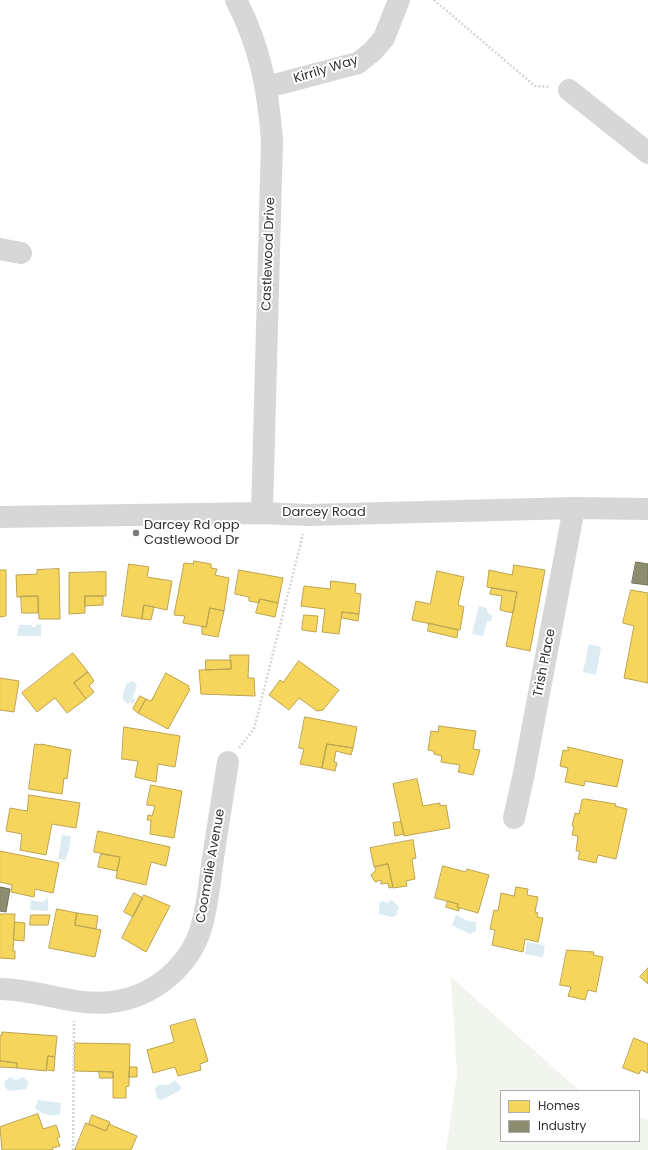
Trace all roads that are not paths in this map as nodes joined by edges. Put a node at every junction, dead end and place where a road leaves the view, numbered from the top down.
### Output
1 (236, 0) edge
2 (399, 0) edge
3 (267, 87) junction
4 (569, 90) road end
5 (648, 153) edge
6 (574, 508) junction
7 (648, 509) edge
8 (262, 513) junction
9 (0, 517) edge
10 (228, 762) road end
11 (514, 818) dead end
12 (0, 989) edge

1 - 3 street, Castlewood Drive
2 - 3 street, Kirrily Way
3 - 8 street, Castlewood Drive
4 - 5 street
6 - 7 street, Darcey Road
6 - 8 street, Darcey Road
6 - 11 street, Trish Place
8 - 9 street, Darcey Road
10 - 12 street, Coomalie Avenue

